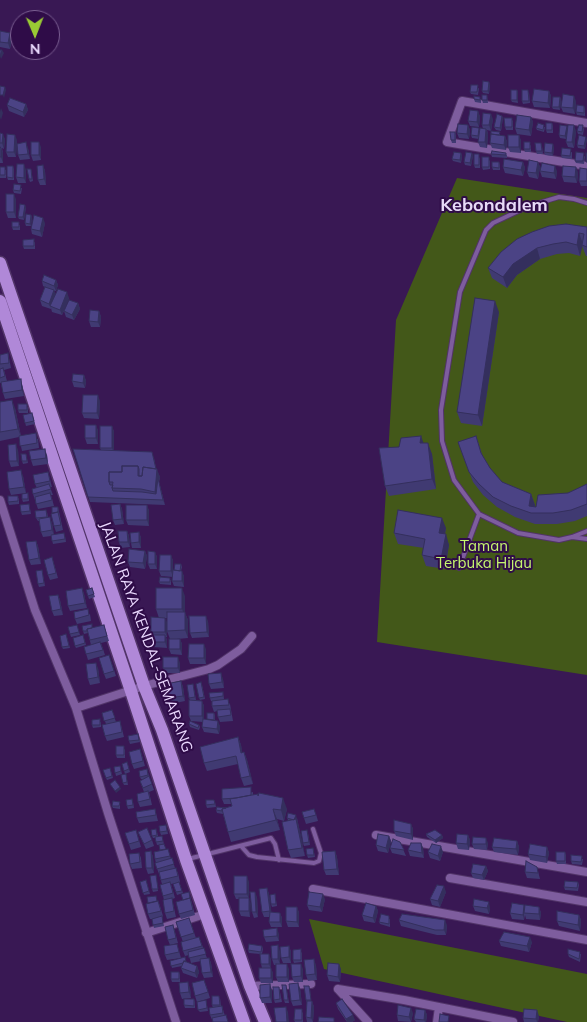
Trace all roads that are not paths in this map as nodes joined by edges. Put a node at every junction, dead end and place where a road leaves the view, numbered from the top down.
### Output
1 (587, 123) edge
2 (587, 166) edge
3 (587, 203) edge
4 (0, 263) edge
5 (0, 303) edge
6 (61, 461) junction
7 (0, 500) edge
8 (479, 514) junction
9 (587, 530) edge
10 (572, 537) junction
11 (587, 539) edge
12 (459, 568) dead end
13 (252, 636) dead end
14 (144, 686) junction
15 (131, 691) junction
16 (76, 708) junction
17 (313, 829) dead end
18 (376, 835) edge
19 (241, 846) junction
20 (205, 854) junction
21 (186, 860) junction
22 (279, 860) junction
23 (587, 872) edge
24 (450, 878) dead end
25 (314, 888) dead end
26 (587, 902) edge
27 (205, 914) junction
28 (146, 932) junction
29 (587, 940) edge
30 (311, 984) dead end
31 (250, 986) junction
32 (439, 1007) junction
33 (478, 1018) edge
34 (176, 1022) edge
35 (244, 1022) edge
36 (265, 1022) edge
37 (368, 1022) edge
38 (437, 1022) edge
39 (513, 1022) edge

1 - 2 street
3 - 8 lane
4 - 6 highway, JALAN RAYA KENDAL-SEMARANG
5 - 6 highway, JALAN RAYA KENDAL-SEMARANG
6 - 14 highway, JALAN RAYA KENDAL-SEMARANG
6 - 15 highway, JALAN RAYA KENDAL-SEMARANG
7 - 16 street
8 - 10 lane
8 - 12 lane
9 - 10 lane
10 - 11 lane
13 - 14 street
14 - 15 street
14 - 20 highway, JALAN RAYA KENDAL-SEMARANG
15 - 16 street
15 - 21 highway, JALAN RAYA KENDAL-SEMARANG
16 - 28 street
17 - 22 lane
18 - 23 street
19 - 20 lane
19 - 22 lane
19 - 22 lane
20 - 21 lane
20 - 31 highway, JALAN RAYA KENDAL-SEMARANG
21 - 27 highway, JALAN RAYA KENDAL-SEMARANG
24 - 26 street
25 - 29 street
27 - 28 street
27 - 35 highway, JALAN RAYA KENDAL-SEMARANG
28 - 34 street
30 - 31 street
31 - 36 highway, JALAN RAYA KENDAL-SEMARANG
32 - 33 street
32 - 37 street
32 - 38 street
33 - 39 street

